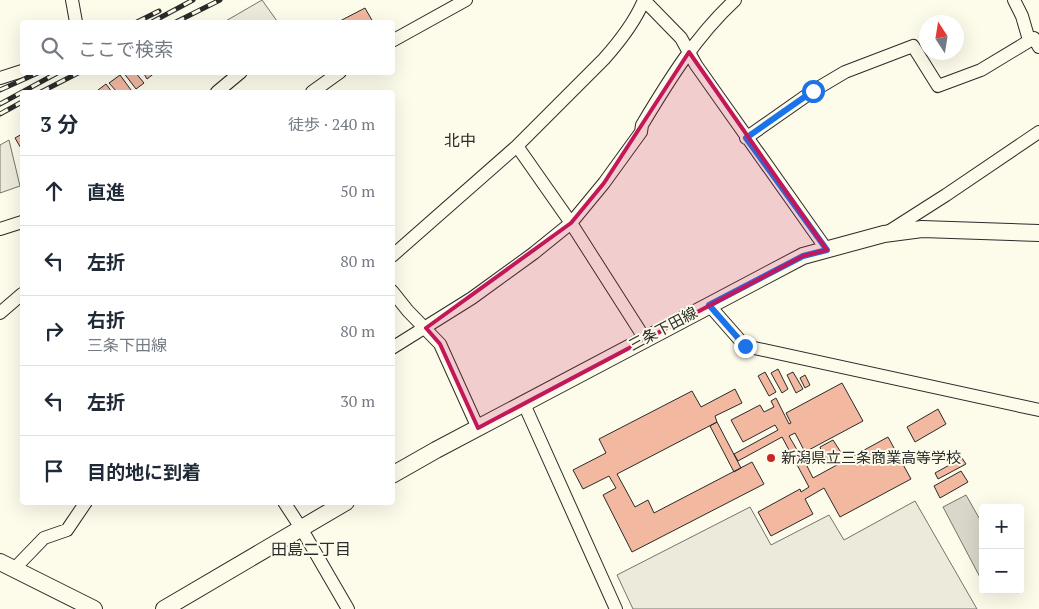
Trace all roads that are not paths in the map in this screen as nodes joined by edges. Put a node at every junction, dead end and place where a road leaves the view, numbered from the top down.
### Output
1 (72, 0) edge
2 (466, 0) edge
3 (735, 0) edge
4 (1014, 0) edge
5 (76, 20) edge
6 (395, 39) edge
7 (1034, 44) edge
8 (689, 52) junction
9 (20, 72) edge
10 (237, 75) edge
11 (332, 75) edge
12 (0, 78) edge
13 (219, 90) edge
14 (314, 90) edge
15 (1039, 132) edge
16 (746, 138) junction
17 (517, 146) junction
18 (20, 223) edge
19 (570, 223) junction
20 (0, 229) edge
21 (1039, 233) edge
22 (884, 234) junction
23 (827, 250) junction
24 (395, 253) edge
25 (395, 295) edge
26 (20, 296) edge
27 (709, 305) junction
28 (0, 313) edge
29 (426, 328) junction
30 (645, 338) junction
31 (395, 346) edge
32 (524, 404) junction
33 (1039, 410) edge
34 (478, 428) junction
35 (395, 473) edge
36 (84, 505) edge
37 (286, 505) edge
38 (341, 505) edge
39 (302, 528) junction
40 (7, 565) edge
41 (94, 609) edge
42 (164, 609) edge
43 (348, 609) edge
44 (616, 609) edge

1 - 5 street
2 - 6 street
3 - 8 street
4 - 7 street
7 - 16 street
8 - 16 street
8 - 17 street
8 - 19 street
9 - 12 street
10 - 13 street
11 - 14 street
15 - 22 street
16 - 23 street
17 - 19 street
17 - 24 street
18 - 20 street
19 - 29 street
19 - 30 street
21 - 22 main road, 三条下田線
22 - 23 main road, 三条下田線
23 - 27 main road, 三条下田線
25 - 29 street
26 - 28 street
27 - 30 main road, 三条下田線
27 - 33 street
29 - 31 street
29 - 34 street
30 - 32 main road, 三条下田線
32 - 34 main road, 三条下田線
32 - 44 street
34 - 35 main road, 三条下田線
36 - 40 street
37 - 39 street
38 - 39 main road
39 - 42 main road
39 - 43 street
40 - 41 main road

